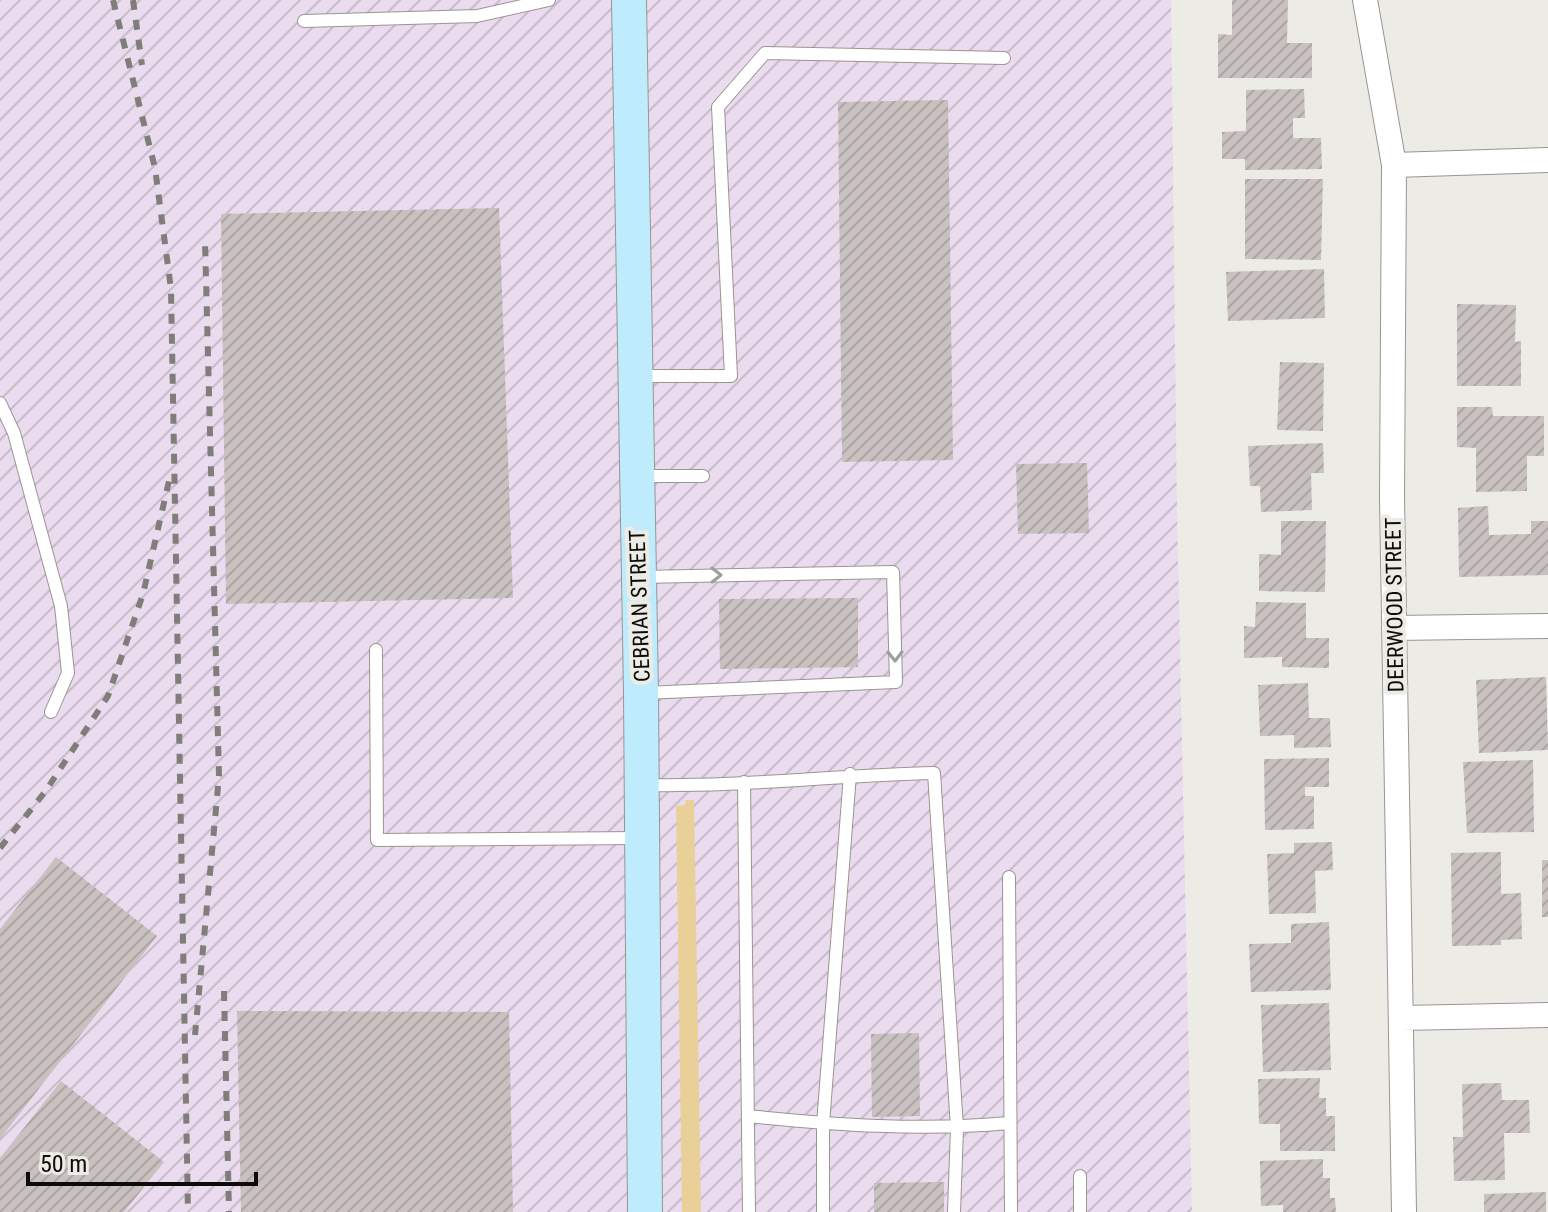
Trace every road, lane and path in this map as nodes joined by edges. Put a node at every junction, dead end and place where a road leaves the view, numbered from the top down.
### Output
1 (549, 0) edge
2 (629, 0) edge
3 (1365, 0) edge
4 (304, 21) dead end
5 (1004, 58) dead end
6 (1548, 160) edge
7 (1394, 165) junction
8 (634, 376) junction
9 (0, 403) edge
10 (635, 476) junction
11 (703, 476) dead end
12 (638, 577) junction
13 (1548, 626) edge
14 (1394, 628) junction
15 (376, 650) dead end
16 (641, 693) junction
17 (51, 712) dead end
18 (850, 774) junction
19 (744, 782) junction
20 (641, 785) junction
21 (640, 838) junction
22 (1009, 877) dead end
23 (1548, 1015) edge
24 (1401, 1018) junction
25 (748, 1116) junction
26 (1009, 1123) junction
27 (823, 1124) junction
28 (957, 1128) junction
29 (1080, 1176) dead end
30 (645, 1212) edge
31 (749, 1212) edge
32 (823, 1212) edge
33 (954, 1212) edge
34 (1011, 1212) edge
35 (1080, 1212) edge
36 (1404, 1212) edge

1 - 4 lane
2 - 8 street, CEBRIAN STREET
3 - 7 street, DEERWOOD STREET
5 - 8 lane
6 - 7 street
7 - 14 street, DEERWOOD STREET
8 - 10 street, CEBRIAN STREET
9 - 17 lane
10 - 11 lane
10 - 12 street, CEBRIAN STREET
12 - 16 street, CEBRIAN STREET
12 -> 16 lane
13 - 14 street
14 - 24 street, DEERWOOD STREET
15 - 21 lane
16 - 20 street, CEBRIAN STREET
18 - 19 lane
18 - 27 lane
18 - 28 lane
19 - 20 lane
19 - 25 lane
20 - 21 street, CEBRIAN STREET
21 - 30 street, CEBRIAN STREET
22 - 26 lane
23 - 24 street
24 - 36 street, DEERWOOD STREET
25 - 27 lane
25 - 31 lane
26 - 28 lane
26 - 34 lane
27 - 28 lane
27 - 32 lane
28 - 33 lane
29 - 35 lane

